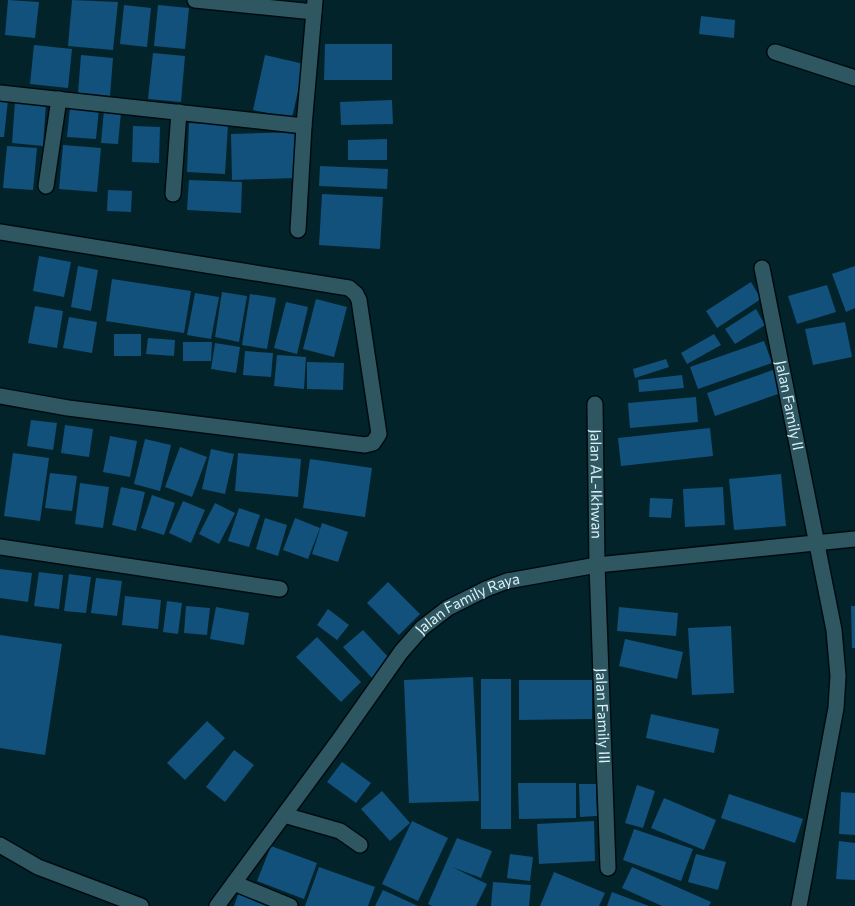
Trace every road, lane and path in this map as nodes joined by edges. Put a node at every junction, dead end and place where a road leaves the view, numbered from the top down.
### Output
1 (195, 0) edge
2 (314, 6) edge
3 (775, 52) dead end
4 (855, 78) edge
5 (0, 92) edge
6 (59, 99) junction
7 (179, 112) junction
8 (304, 126) junction
9 (46, 186) dead end
10 (173, 194) dead end
11 (298, 230) dead end
12 (0, 237) edge
13 (762, 268) dead end
14 (0, 396) edge
15 (595, 404) dead end
16 (855, 539) edge
17 (818, 543) junction
18 (0, 547) edge
19 (597, 565) junction
20 (280, 588) dead end
21 (284, 815) junction
22 (360, 844) dead end
23 (0, 845) edge
24 (608, 868) dead end
25 (234, 883) junction
26 (141, 906) edge
27 (217, 906) edge
28 (290, 906) edge
29 (799, 906) edge

1 - 2 street
2 - 8 street
3 - 4 street
5 - 6 street
6 - 7 street
6 - 9 street
7 - 8 street
7 - 10 street
8 - 11 street
12 - 14 street
13 - 17 street, Jalan Family II
15 - 19 street, Jalan AL-Ikhwan
16 - 17 street, Jalan Family Raya
17 - 19 street, Jalan Family Raya
17 - 29 street, Jalan Family II
18 - 20 street
19 - 21 street, Jalan Family Raya
19 - 24 street, Jalan Family III
21 - 22 street
21 - 25 street, Jalan Family Raya
23 - 26 street
25 - 27 street, Jalan Family Raya
25 - 28 street

